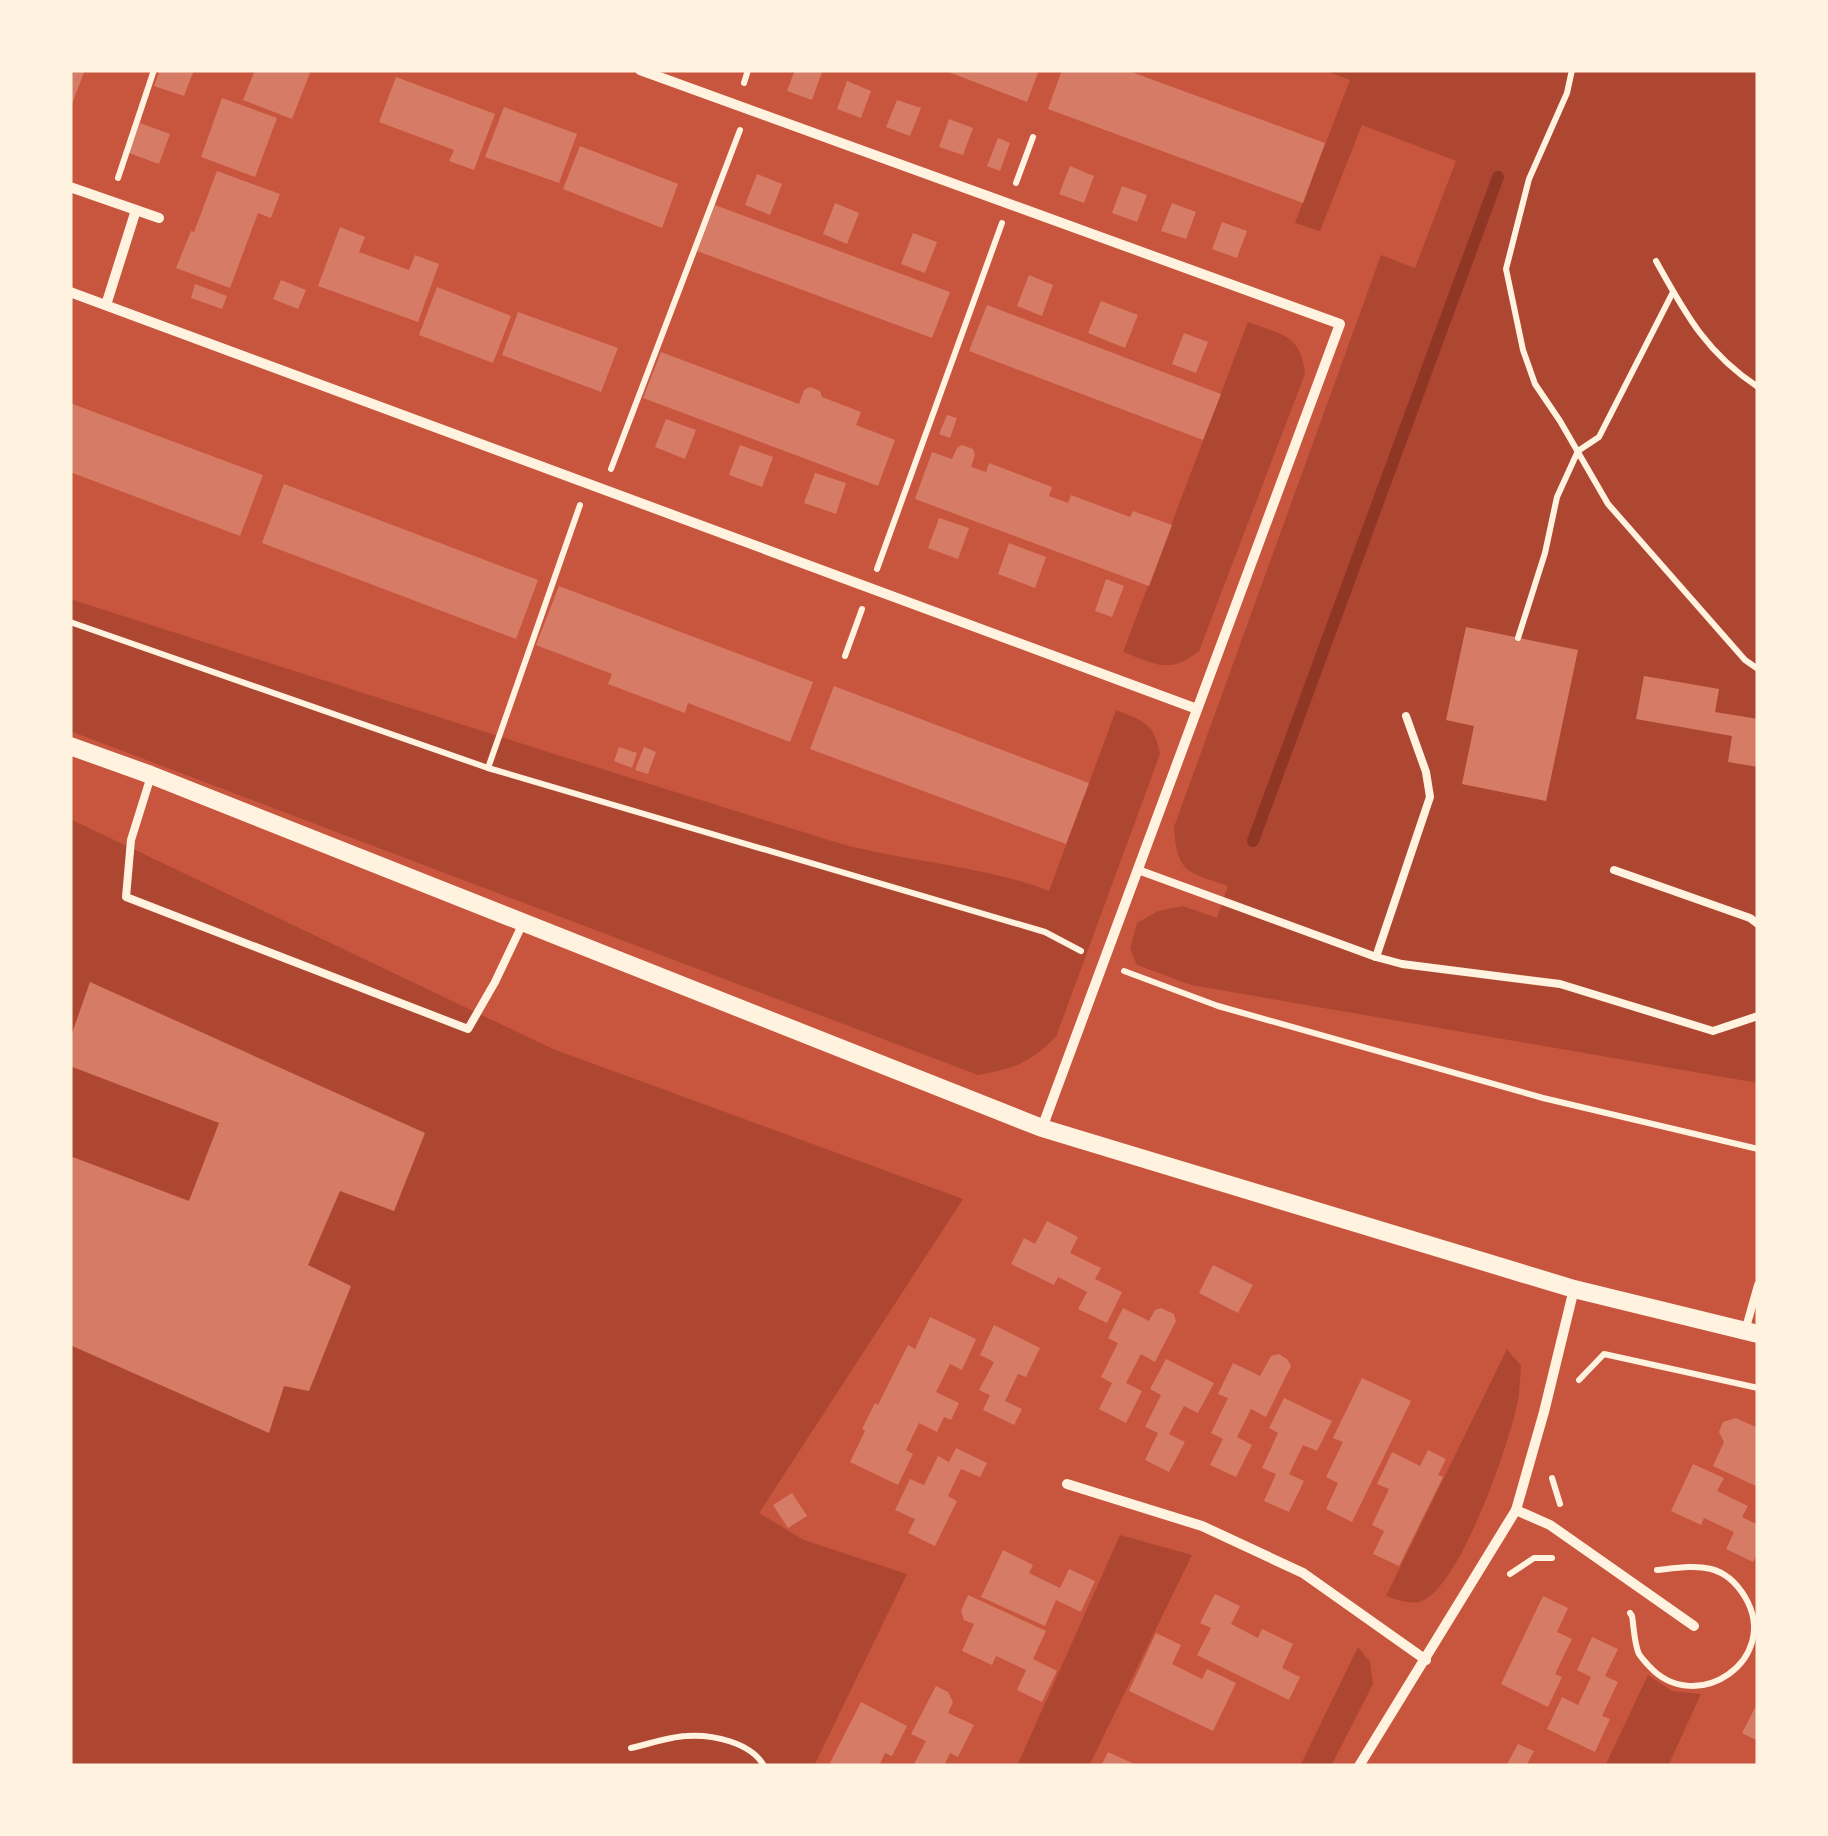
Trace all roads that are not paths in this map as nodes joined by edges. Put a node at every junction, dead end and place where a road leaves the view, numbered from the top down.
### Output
1 (640, 70) edge
2 (70, 186) edge
3 (136, 210) junction
4 (159, 218) dead end
5 (70, 292) edge
6 (106, 305) junction
7 (1197, 710) junction
8 (1406, 716) dead end
9 (70, 746) edge
10 (151, 775) junction
11 (1138, 870) junction
12 (1614, 870) dead end
13 (523, 922) junction
14 (1758, 924) edge
15 (1376, 957) junction
16 (1758, 1016) edge
17 (1042, 1128) junction
18 (1758, 1285) edge
19 (1574, 1290) junction
20 (1752, 1332) edge
21 (1067, 1484) dead end
22 (1516, 1510) junction
23 (1694, 1626) dead end
24 (1426, 1660) junction
25 (1360, 1766) edge

1 - 7 street
2 - 3 street
3 - 4 street
3 - 6 street
5 - 6 street
6 - 7 street
7 - 11 street
8 - 15 lane
9 - 10 street
10 - 13 street
10 - 13 lane
11 - 15 lane
11 - 17 street
12 - 14 lane
13 - 17 street
15 - 16 lane
17 - 19 street
18 - 20 lane
19 - 20 street
19 - 22 street
21 - 24 street
22 - 23 street
22 - 24 street
24 - 25 street

